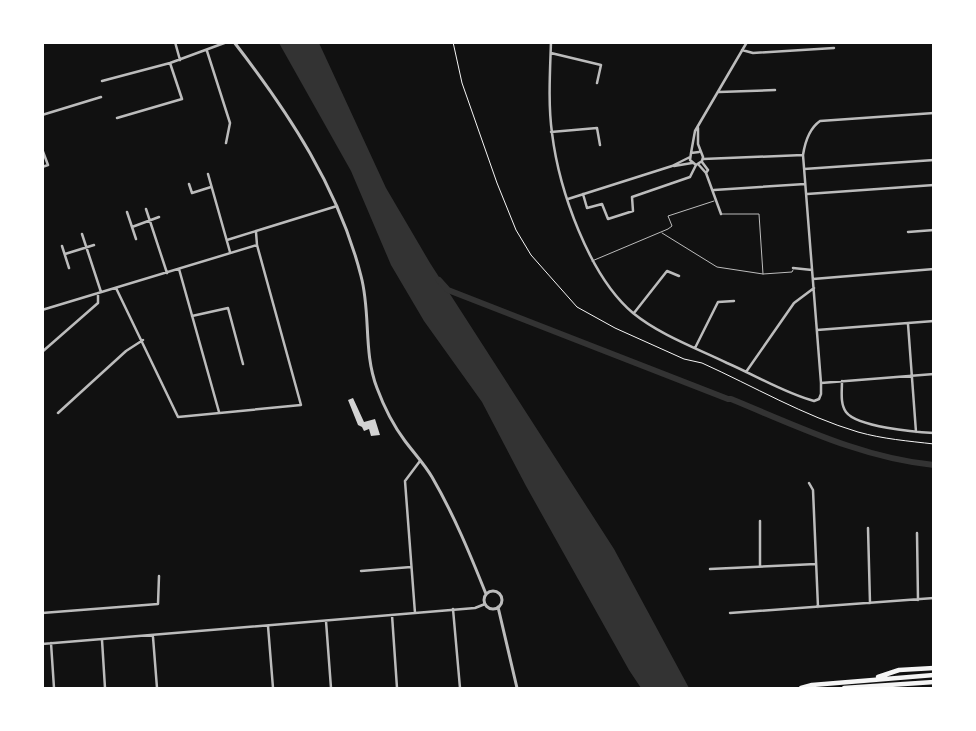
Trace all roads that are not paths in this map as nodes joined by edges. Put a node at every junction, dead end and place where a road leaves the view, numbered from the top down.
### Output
1 (174, 42) edge
2 (227, 42) edge
3 (234, 42) edge
4 (551, 42) edge
5 (747, 42) edge
6 (834, 48) dead end
7 (742, 50) junction
8 (207, 51) junction
9 (550, 53) junction
10 (180, 60) junction
11 (170, 63) junction
12 (102, 81) dead end
13 (597, 83) dead end
14 (775, 90) dead end
15 (719, 92) junction
16 (101, 97) dead end
17 (934, 112) edge
18 (42, 115) edge
19 (117, 118) dead end
20 (698, 128) junction
21 (551, 132) junction
22 (226, 143) dead end
23 (600, 145) dead end
24 (42, 149) edge
25 (699, 152) junction
26 (691, 154) junction
27 (803, 155) junction
28 (690, 157) junction
29 (702, 160) junction
30 (934, 160) edge
31 (692, 163) junction
32 (697, 164) junction
33 (672, 166) junction
34 (42, 167) edge
35 (804, 169) junction
36 (706, 173) junction
37 (208, 174) dead end
38 (189, 184) dead end
39 (805, 184) junction
40 (934, 185) edge
41 (211, 187) junction
42 (714, 190) junction
43 (583, 194) junction
44 (807, 194) junction
45 (568, 198) junction
46 (716, 200) junction
47 (337, 206) junction
48 (146, 210) dead end
49 (127, 212) dead end
50 (720, 214) joint
51 (159, 218) dead end
52 (150, 221) junction
53 (132, 226) junction
54 (934, 230) edge
55 (256, 232) junction
56 (908, 232) dead end
57 (661, 233) junction
58 (82, 234) dead end
59 (136, 239) dead end
60 (226, 240) junction
61 (94, 245) dead end
62 (256, 245) junction
63 (62, 246) dead end
64 (86, 248) junction
65 (230, 252) junction
66 (65, 254) junction
67 (592, 260) junction
68 (70, 268) dead end
69 (794, 268) joint
70 (179, 269) junction
71 (934, 269) edge
72 (812, 270) junction
73 (167, 273) junction
74 (763, 274) junction
75 (679, 276) dead end
76 (813, 278) junction
77 (116, 288) junction
78 (814, 288) junction
79 (99, 293) junction
80 (734, 301) dead end
81 (42, 310) edge
82 (634, 314) junction
83 (192, 316) junction
84 (934, 321) edge
85 (908, 324) junction
86 (816, 330) junction
87 (143, 340) junction
88 (695, 348) junction
89 (42, 352) edge
90 (243, 364) dead end
91 (746, 372) junction
92 (934, 374) edge
93 (913, 375) junction
94 (842, 381) junction
95 (821, 383) junction
96 (219, 412) junction
97 (58, 413) dead end
98 (916, 432) junction
99 (934, 433) edge
100 (420, 461) junction
101 (809, 483) dead end
102 (760, 521) dead end
103 (868, 528) dead end
104 (917, 533) dead end
105 (816, 564) junction
106 (411, 566) junction
107 (760, 566) junction
108 (710, 569) dead end
109 (361, 571) dead end
110 (160, 576) dead end
111 (486, 594) junction
112 (934, 598) edge
113 (918, 600) junction
114 (485, 604) junction
115 (870, 604) junction
116 (818, 607) junction
117 (498, 608) junction
118 (453, 609) junction
119 (42, 613) edge
120 (415, 613) junction
121 (730, 613) dead end
122 (392, 615) junction
123 (326, 620) junction
124 (268, 626) junction
125 (153, 637) junction
126 (102, 640) junction
127 (51, 643) junction
128 (42, 644) edge
129 (934, 668) edge
130 (934, 675) edge
131 (513, 679) junction
132 (874, 679) junction
133 (934, 682) edge
134 (873, 686) junction
135 (54, 688) edge
136 (105, 688) edge
137 (157, 688) edge
138 (273, 688) edge
139 (331, 688) edge
140 (398, 688) edge
141 (460, 688) edge
142 (513, 688) edge
143 (517, 688) edge
144 (801, 688) edge
145 (844, 688) edge
146 (884, 688) edge

1 - 10 street
2 - 8 street
3 - 47 street
4 - 9 street
5 - 7 street
6 - 7 street
7 - 15 street
8 - 10 street
8 - 22 street
9 - 13 street
9 - 21 street
10 - 11 street
11 - 12 street
11 - 19 street
14 - 15 street
15 - 20 street
16 - 18 street
17 - 27 street
20 - 25 street
20 - 26 street
21 - 23 street
21 - 45 street
24 - 34 street
25 - 26 street
25 - 29 street
26 - 28 street
27 - 29 street
27 - 35 street
28 - 31 street
28 - 33 street
29 - 32 street
29 - 36 street
30 - 35 street
31 - 32 street
31 - 33 street
32 - 36 street
32 - 43 street
33 - 43 street
35 - 39 street
36 - 42 street
37 - 41 street
38 - 41 street
39 - 42 street
39 - 44 street
40 - 44 street
41 - 60 street
42 - 46 street
43 - 45 street
44 - 72 street
45 - 67 street
46 - 50 street
46 - 57 lane
47 - 55 street
47 - 100 street
48 - 52 street
49 - 53 street
50 - 74 lane
51 - 52 street
52 - 53 street
52 - 73 street
53 - 59 street
54 - 56 street
55 - 60 street
55 - 62 street
57 - 67 lane
57 - 74 lane
58 - 64 street
60 - 65 street
61 - 64 street
62 - 65 street
62 - 96 street
63 - 66 street
64 - 66 street
64 - 79 street
65 - 70 street
66 - 68 street
67 - 82 street
69 - 72 street
69 - 74 lane
70 - 73 street
70 - 83 street
71 - 76 street
72 - 76 street
73 - 77 street
75 - 82 street
76 - 78 street
77 - 79 street
77 - 87 street
78 - 86 street
78 - 91 street
79 - 81 street
79 - 89 street
80 - 88 street
82 - 88 street
83 - 90 street
83 - 96 street
84 - 85 street
85 - 86 street
85 - 93 street
86 - 95 street
87 - 96 street
87 - 97 street
88 - 91 street
91 - 95 street
92 - 93 street
93 - 94 street
93 - 98 street
94 - 95 street
94 - 98 street
98 - 99 street
100 - 106 street
100 - 111 street
101 - 105 street
102 - 107 street
103 - 115 street
104 - 113 street
105 - 107 street
105 - 116 street
106 - 109 street
106 - 120 street
107 - 108 street
110 - 119 street
111 - 114 street
111 - 117 street
112 - 113 street
113 - 115 street
114 - 117 street
114 - 118 street
115 - 116 street
116 - 121 street
117 - 131 street
118 - 120 street
118 - 141 street
120 - 122 street
122 - 123 street
122 - 140 street
123 - 124 street
123 - 139 street
124 - 125 street
124 - 138 street
125 - 126 street
125 - 137 street
126 - 127 street
126 - 136 street
127 - 128 street
127 - 135 street
129 - 132 main road
130 - 132 main road
131 - 142 street
131 - 143 street
132 - 144 main road
133 - 134 main road
134 - 145 main road
134 - 146 main road

